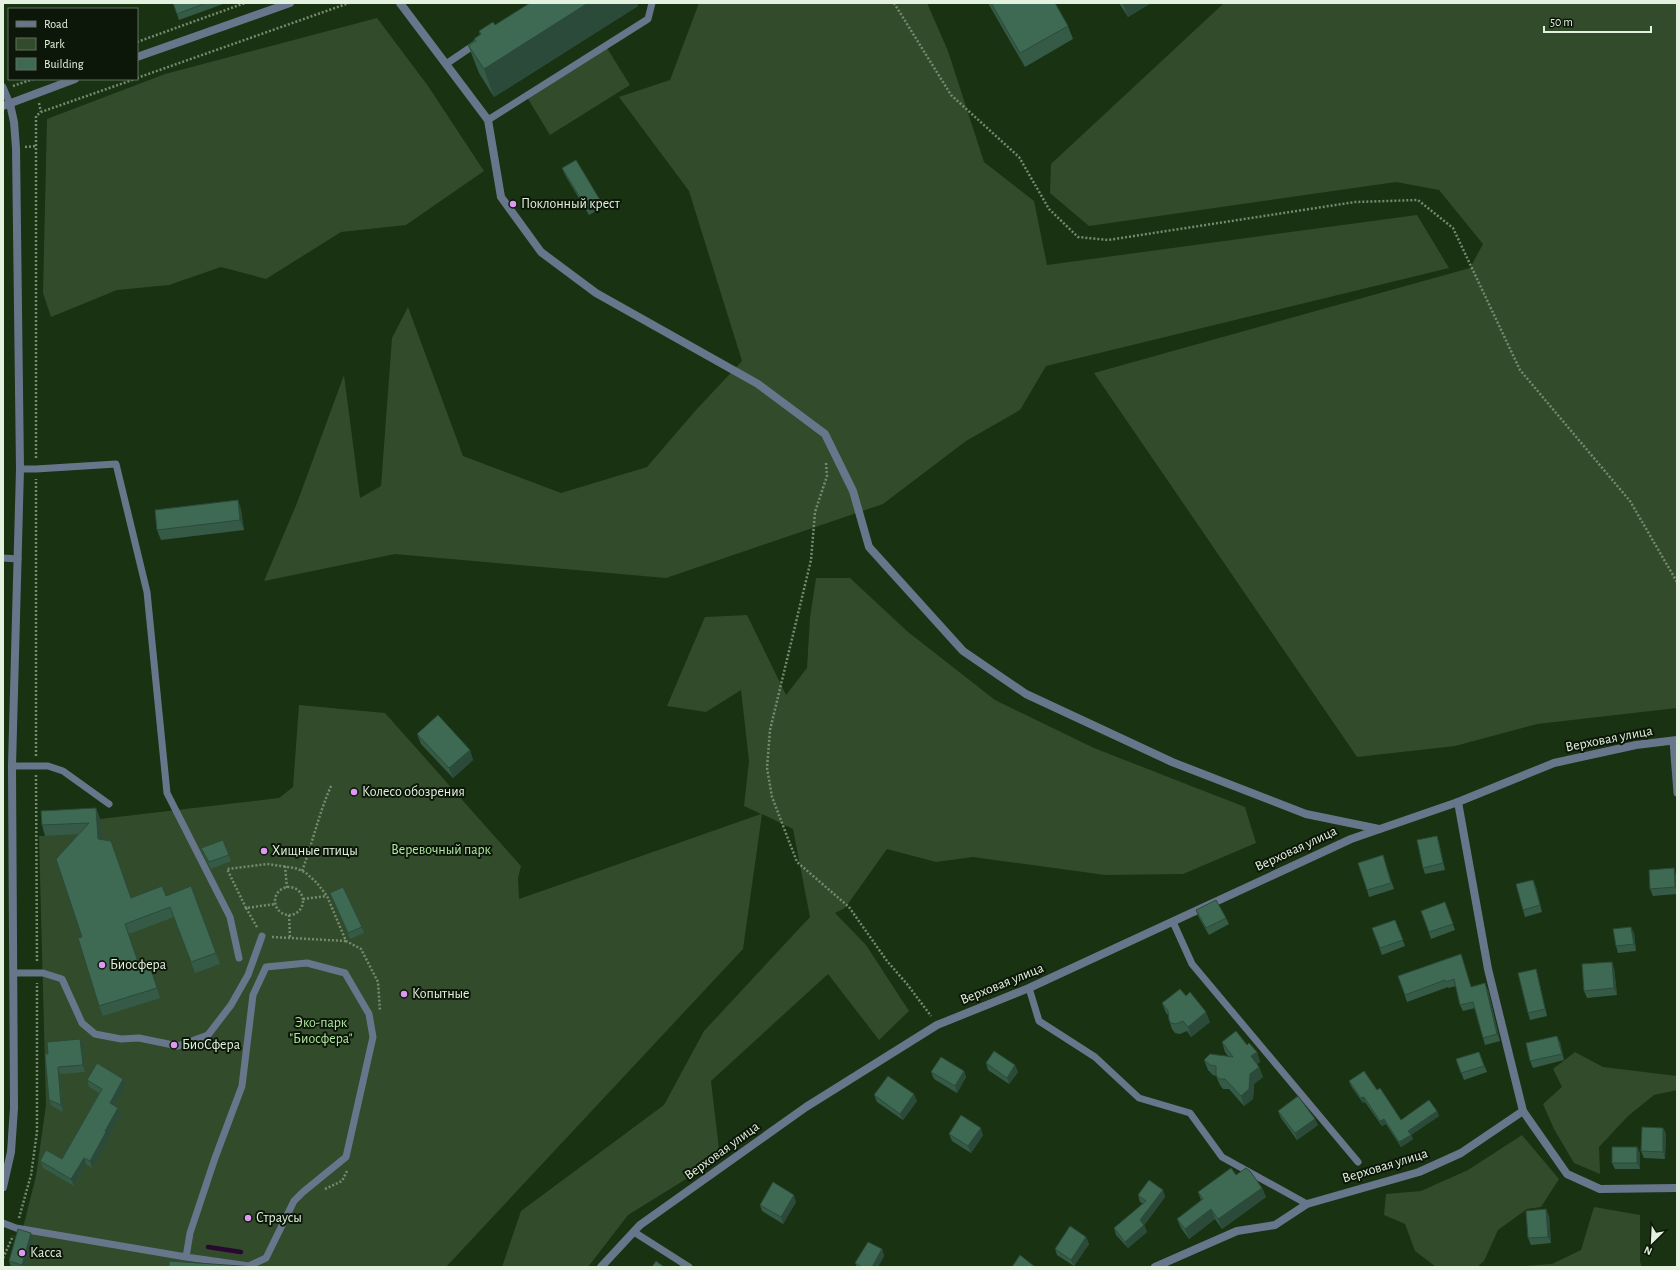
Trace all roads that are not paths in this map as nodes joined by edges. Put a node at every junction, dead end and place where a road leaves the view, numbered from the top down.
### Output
1 (290, 3) edge
2 (400, 3) edge
3 (652, 3) edge
4 (484, 38) edge
5 (138, 57) edge
6 (446, 64) junction
7 (73, 80) edge
8 (3, 88) edge
9 (6, 105) edge
10 (488, 120) junction
11 (20, 469) junction
12 (3, 558) edge
13 (18, 559) junction
14 (1675, 741) edge
15 (12, 766) junction
16 (1677, 793) edge
17 (1458, 802) junction
18 (108, 804) dead end
19 (1379, 829) junction
20 (1173, 922) junction
21 (262, 936) road end
22 (239, 958) dead end
23 (14, 973) junction
24 (1029, 988) junction
25 (1523, 1111) junction
26 (1358, 1162) dead end
27 (3, 1187) edge
28 (1677, 1188) edge
29 (1307, 1204) junction
30 (3, 1223) edge
31 (634, 1232) junction
32 (186, 1257) junction
33 (601, 1267) edge
34 (689, 1267) edge
35 (1155, 1267) edge

1 - 5 street
2 - 6 street
3 - 10 lane
4 - 6 lane
6 - 10 street
7 - 9 street
8 - 9 lane
9 - 11 street
10 - 19 street
11 - 13 street
11 - 22 lane
12 - 13 lane
13 - 15 street
14 - 16 lane
14 - 17 street, Верховая улица
15 - 18 lane
15 - 23 street
17 - 19 street, Верховая улица
17 - 25 street
19 - 20 street, Верховая улица
20 - 24 street, Верховая улица
20 - 26 lane
21 - 23 lane
23 - 27 street
24 - 29 lane
24 - 31 street, Верховая улица
25 - 28 street
25 - 29 street, Верховая улица
29 - 35 street, Верховая улица
30 - 32 lane
31 - 33 street, Верховая улица
31 - 34 lane
32 - 32 lane

